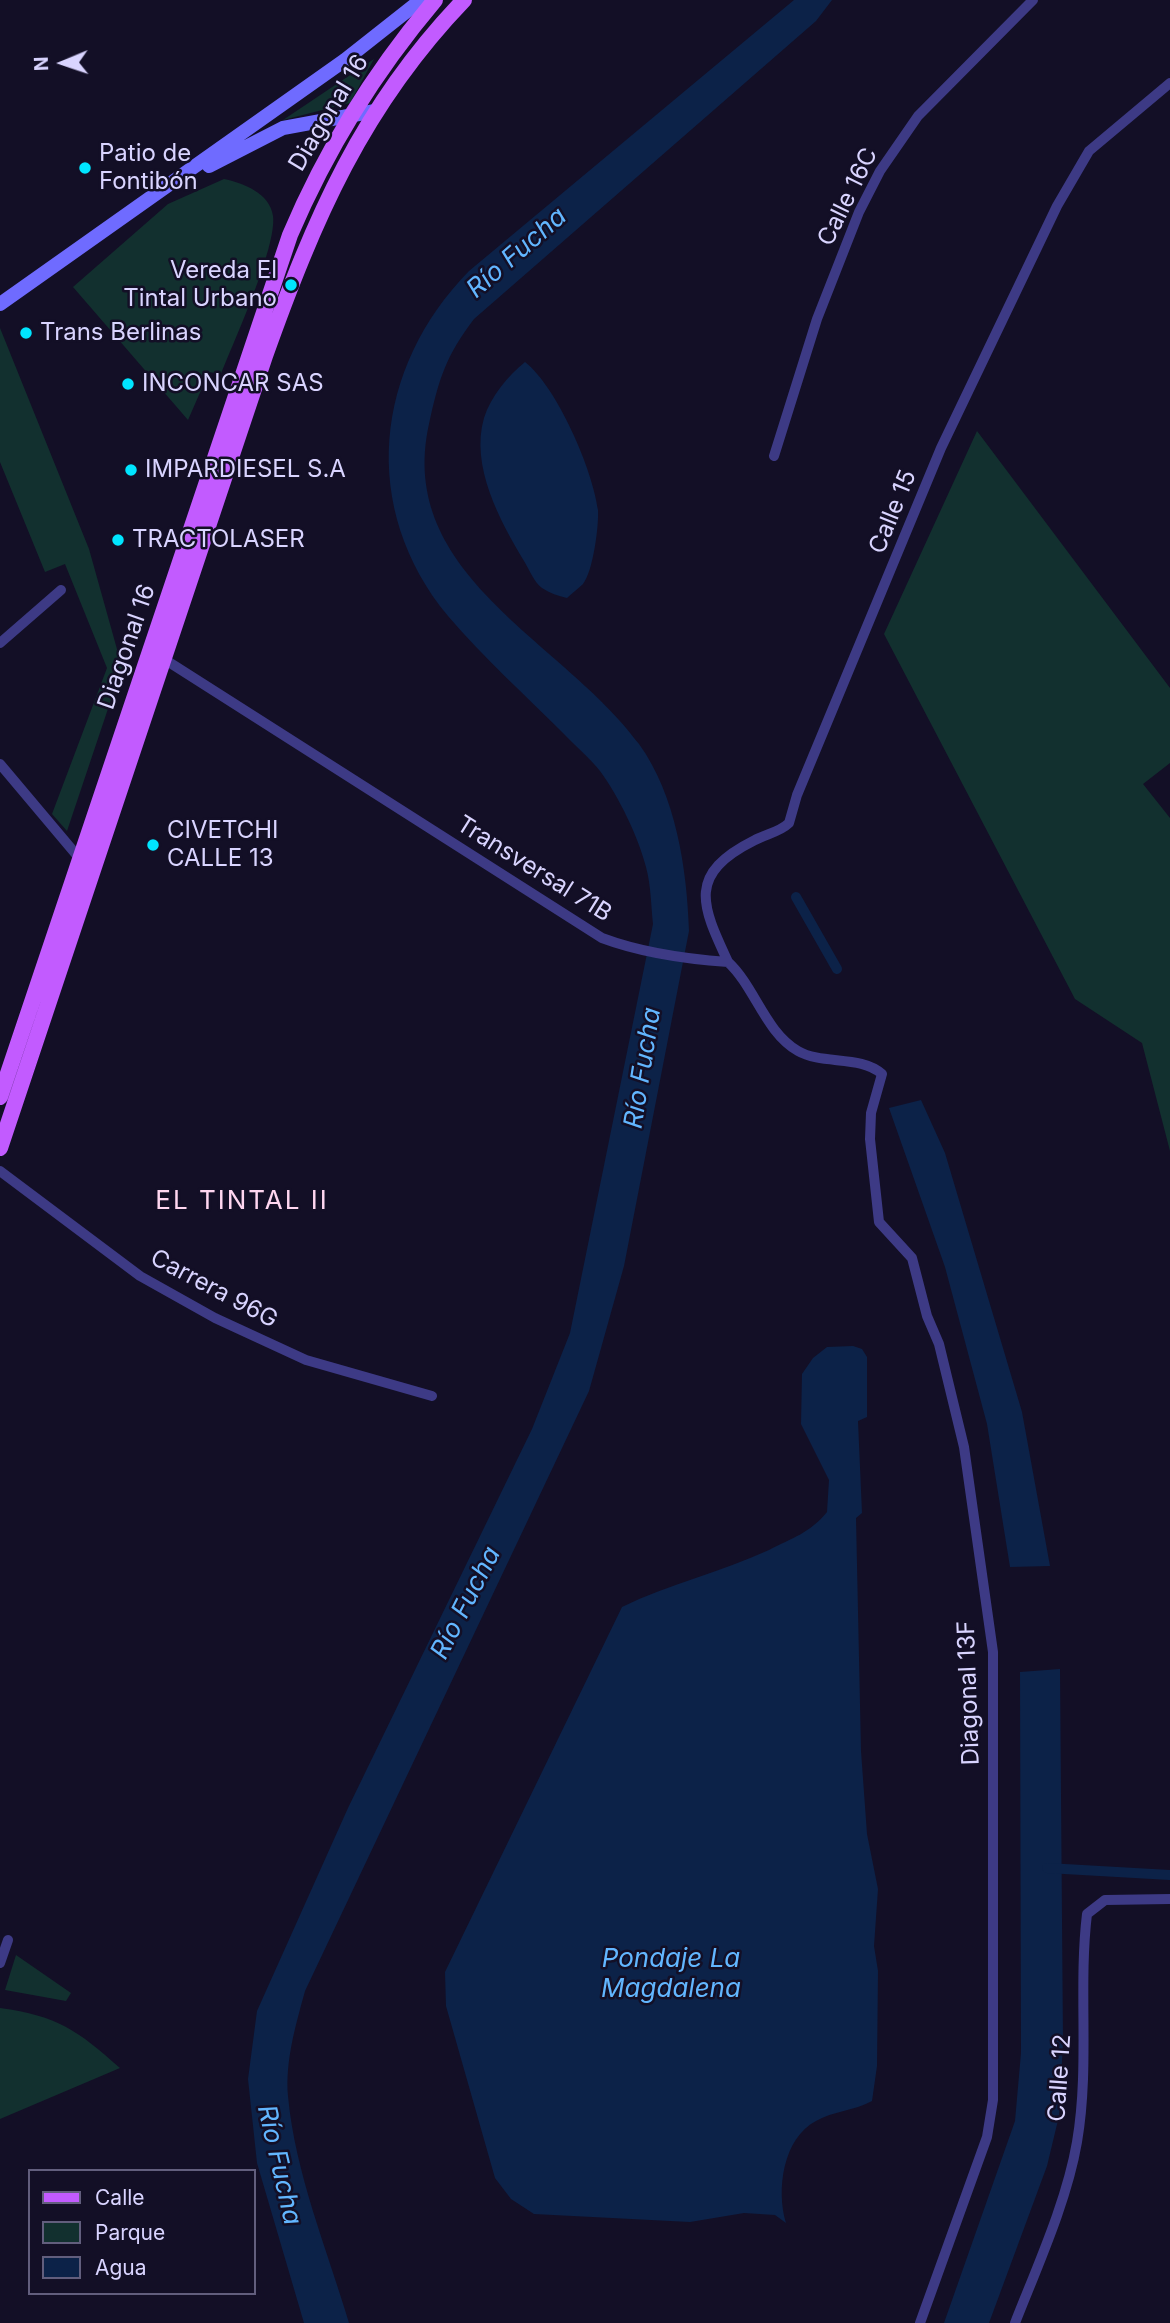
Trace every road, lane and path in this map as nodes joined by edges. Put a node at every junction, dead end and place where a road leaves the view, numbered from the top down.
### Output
1 (421, 0) edge
2 (435, 0) edge
3 (464, 0) edge
4 (1033, 0) edge
5 (1170, 83) edge
6 (375, 111) junction
7 (351, 115) junction
8 (164, 190) junction
9 (0, 304) edge
10 (774, 456) dead end
11 (61, 590) dead end
12 (0, 643) edge
13 (164, 659) junction
14 (0, 764) edge
15 (80, 859) junction
16 (728, 962) junction
17 (1, 1088) edge
18 (0, 1147) edge
19 (0, 1171) edge
20 (432, 1396) dead end
21 (1170, 1899) edge
22 (8, 1940) dead end
23 (0, 1963) edge
24 (920, 2323) edge
25 (1015, 2323) edge

1 - 8 main road
2 - 7 main road, Diagonal 16
3 - 6 main road, Diagonal 16
4 - 10 street, Calle 16C
5 - 16 street, Calle 15
6 - 7 main road
6 - 13 main road, Diagonal 16
7 - 8 main road
7 - 15 main road, Diagonal 16
8 - 9 main road
11 - 12 street
13 - 16 street, Transversal 71B
13 - 18 main road, Diagonal 16
14 - 15 street
15 - 17 main road, Diagonal 16
16 - 24 street, Diagonal 13F
19 - 20 street, Carrera 96G
21 - 25 street, Calle 12
22 - 23 street

